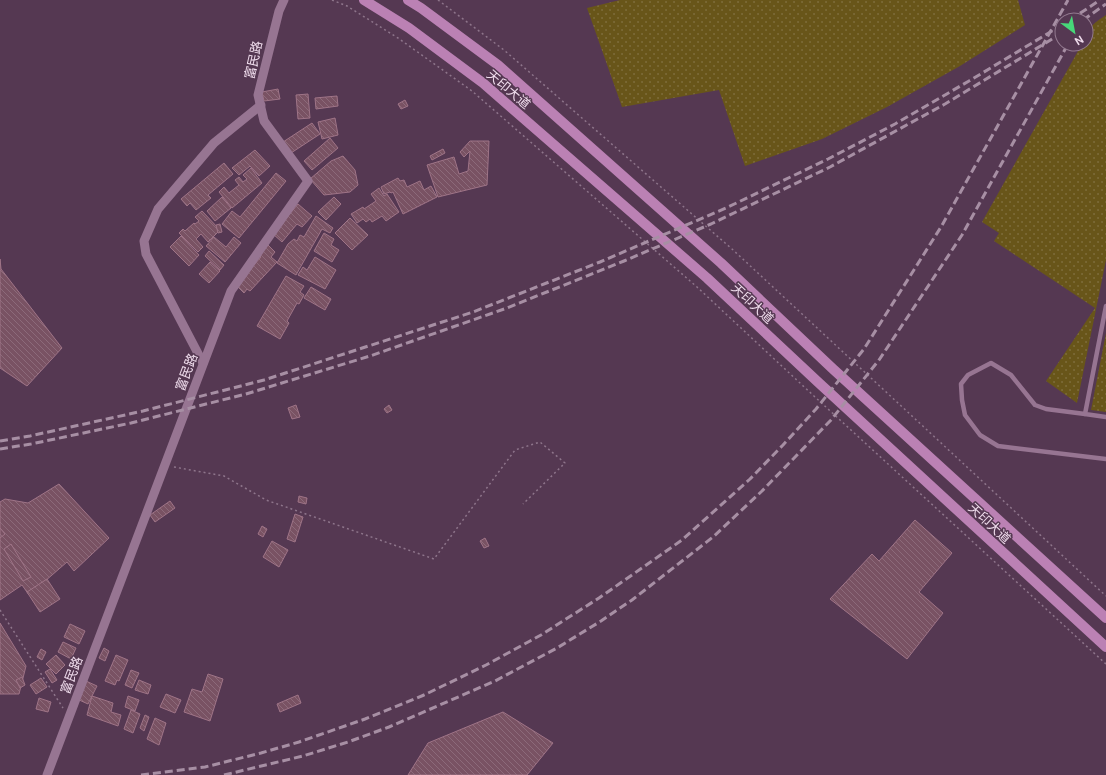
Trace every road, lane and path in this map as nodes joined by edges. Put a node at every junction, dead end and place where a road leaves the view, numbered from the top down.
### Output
1 (284, 0) edge
2 (332, 0) edge
3 (364, 0) edge
4 (408, 0) edge
5 (438, 0) edge
6 (260, 105) junction
7 (1106, 306) edge
8 (203, 363) junction
9 (1085, 414) junction
10 (1106, 418) edge
11 (1106, 458) edge
12 (164, 466) junction
13 (523, 504) dead end
14 (1106, 596) edge
15 (0, 610) edge
16 (1106, 618) edge
17 (1106, 648) edge
18 (1106, 664) edge
19 (69, 716) junction
20 (47, 775) edge

1 - 6 street, 富民路
2 - 18 path
3 - 17 main road, 天印大道
4 - 16 main road, 天印大道
5 - 14 path
6 - 8 street, 富民路
6 - 8 street
7 - 9 lane
8 - 12 street, 富民路
9 - 10 lane
9 - 11 lane
12 - 13 path
12 - 19 street, 富民路
15 - 19 path
19 - 20 street, 富民路

